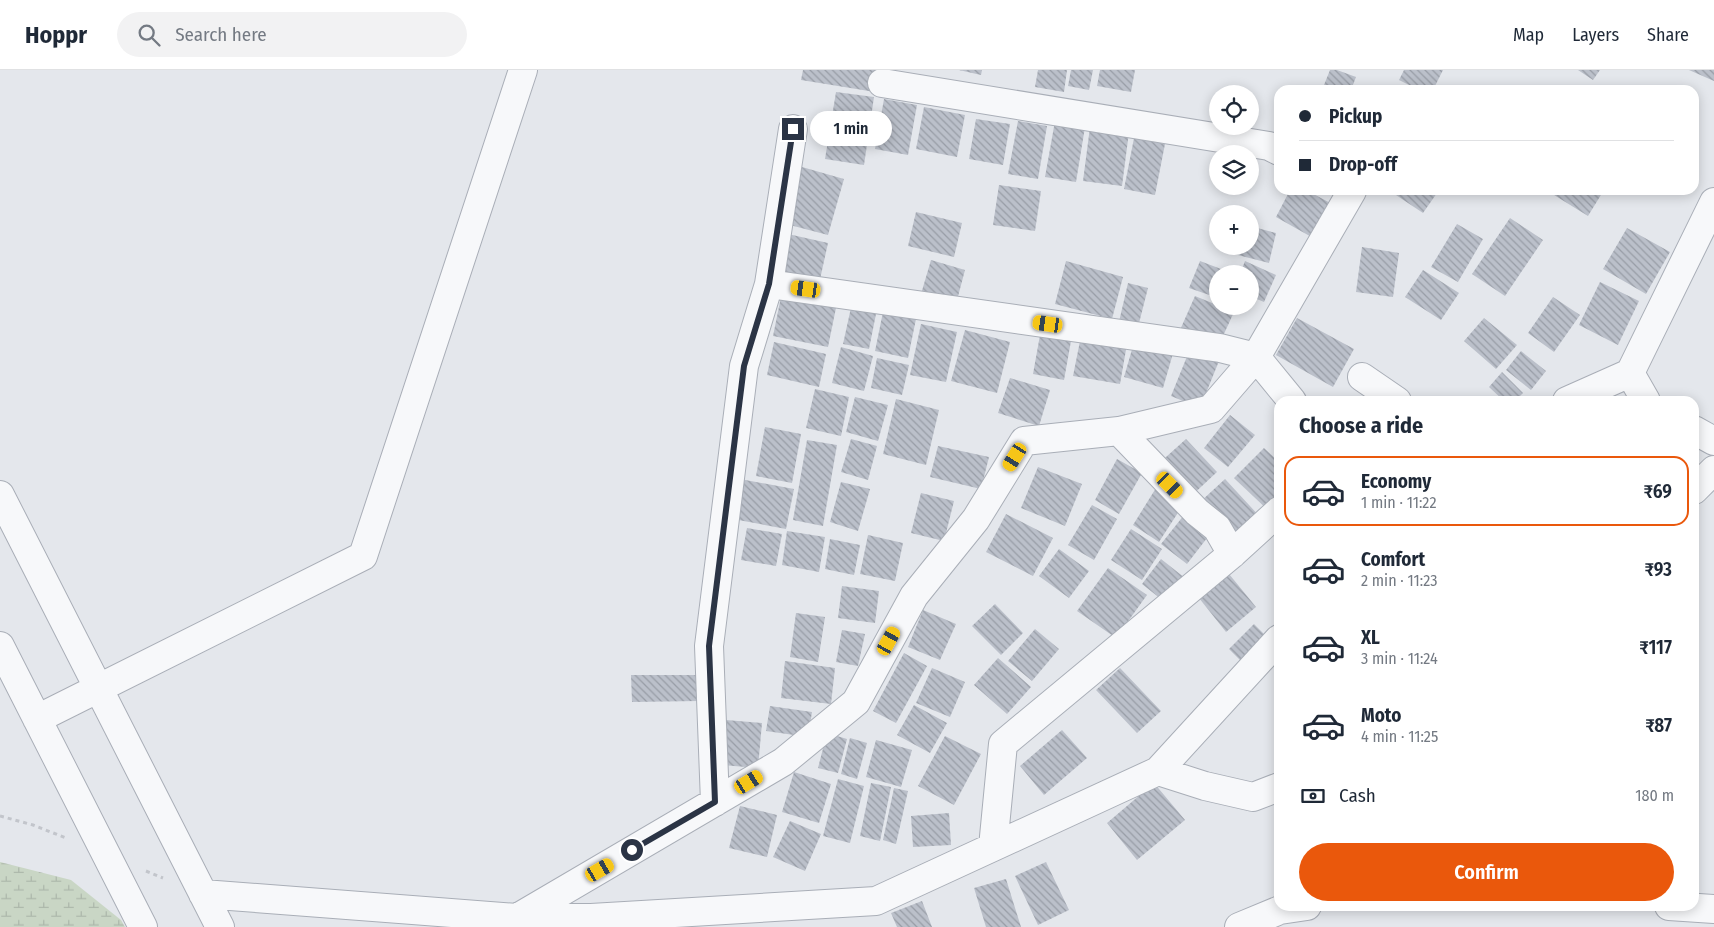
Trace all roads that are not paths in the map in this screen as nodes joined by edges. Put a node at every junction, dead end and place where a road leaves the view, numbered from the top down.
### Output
1 (523, 70) edge
2 (882, 83) dead end
3 (793, 129) dead end
4 (1274, 148) edge
5 (1350, 195) edge
6 (1714, 202) edge
7 (769, 284) junction
8 (1256, 357) junction
9 (1630, 373) junction
10 (1362, 378) dead end
11 (1288, 396) edge
12 (1389, 396) edge
13 (1578, 396) edge
14 (1643, 396) edge
15 (1119, 431) junction
16 (1699, 433) edge
17 (1714, 441) edge
18 (1714, 470) edge
19 (1699, 485) edge
20 (0, 495) edge
21 (1274, 515) edge
22 (1232, 554) junction
23 (1274, 644) edge
24 (0, 646) edge
25 (98, 688) junction
26 (37, 719) junction
27 (1158, 771) junction
28 (1274, 789) edge
29 (715, 802) junction
30 (992, 847) junction
31 (203, 894) junction
32 (1699, 909) edge
33 (1714, 910) edge
34 (1278, 911) edge
35 (517, 918) junction
36 (143, 927) edge
37 (220, 927) edge
38 (1239, 927) edge

1 - 25 street
2 - 4 street
3 - 7 street
5 - 8 street
6 - 9 street
7 - 8 street
7 - 29 street
8 - 11 street
8 - 15 street
9 - 13 street
9 - 14 street
10 - 12 street
15 - 22 street
15 - 29 street
16 - 17 street
18 - 19 street
20 - 25 street
21 - 22 street
22 - 30 street
23 - 27 street
24 - 26 street
25 - 26 street
25 - 31 street
26 - 36 street
27 - 28 street
27 - 30 street
29 - 35 street
30 - 35 street
31 - 35 street
31 - 37 street
32 - 33 street
34 - 38 street

